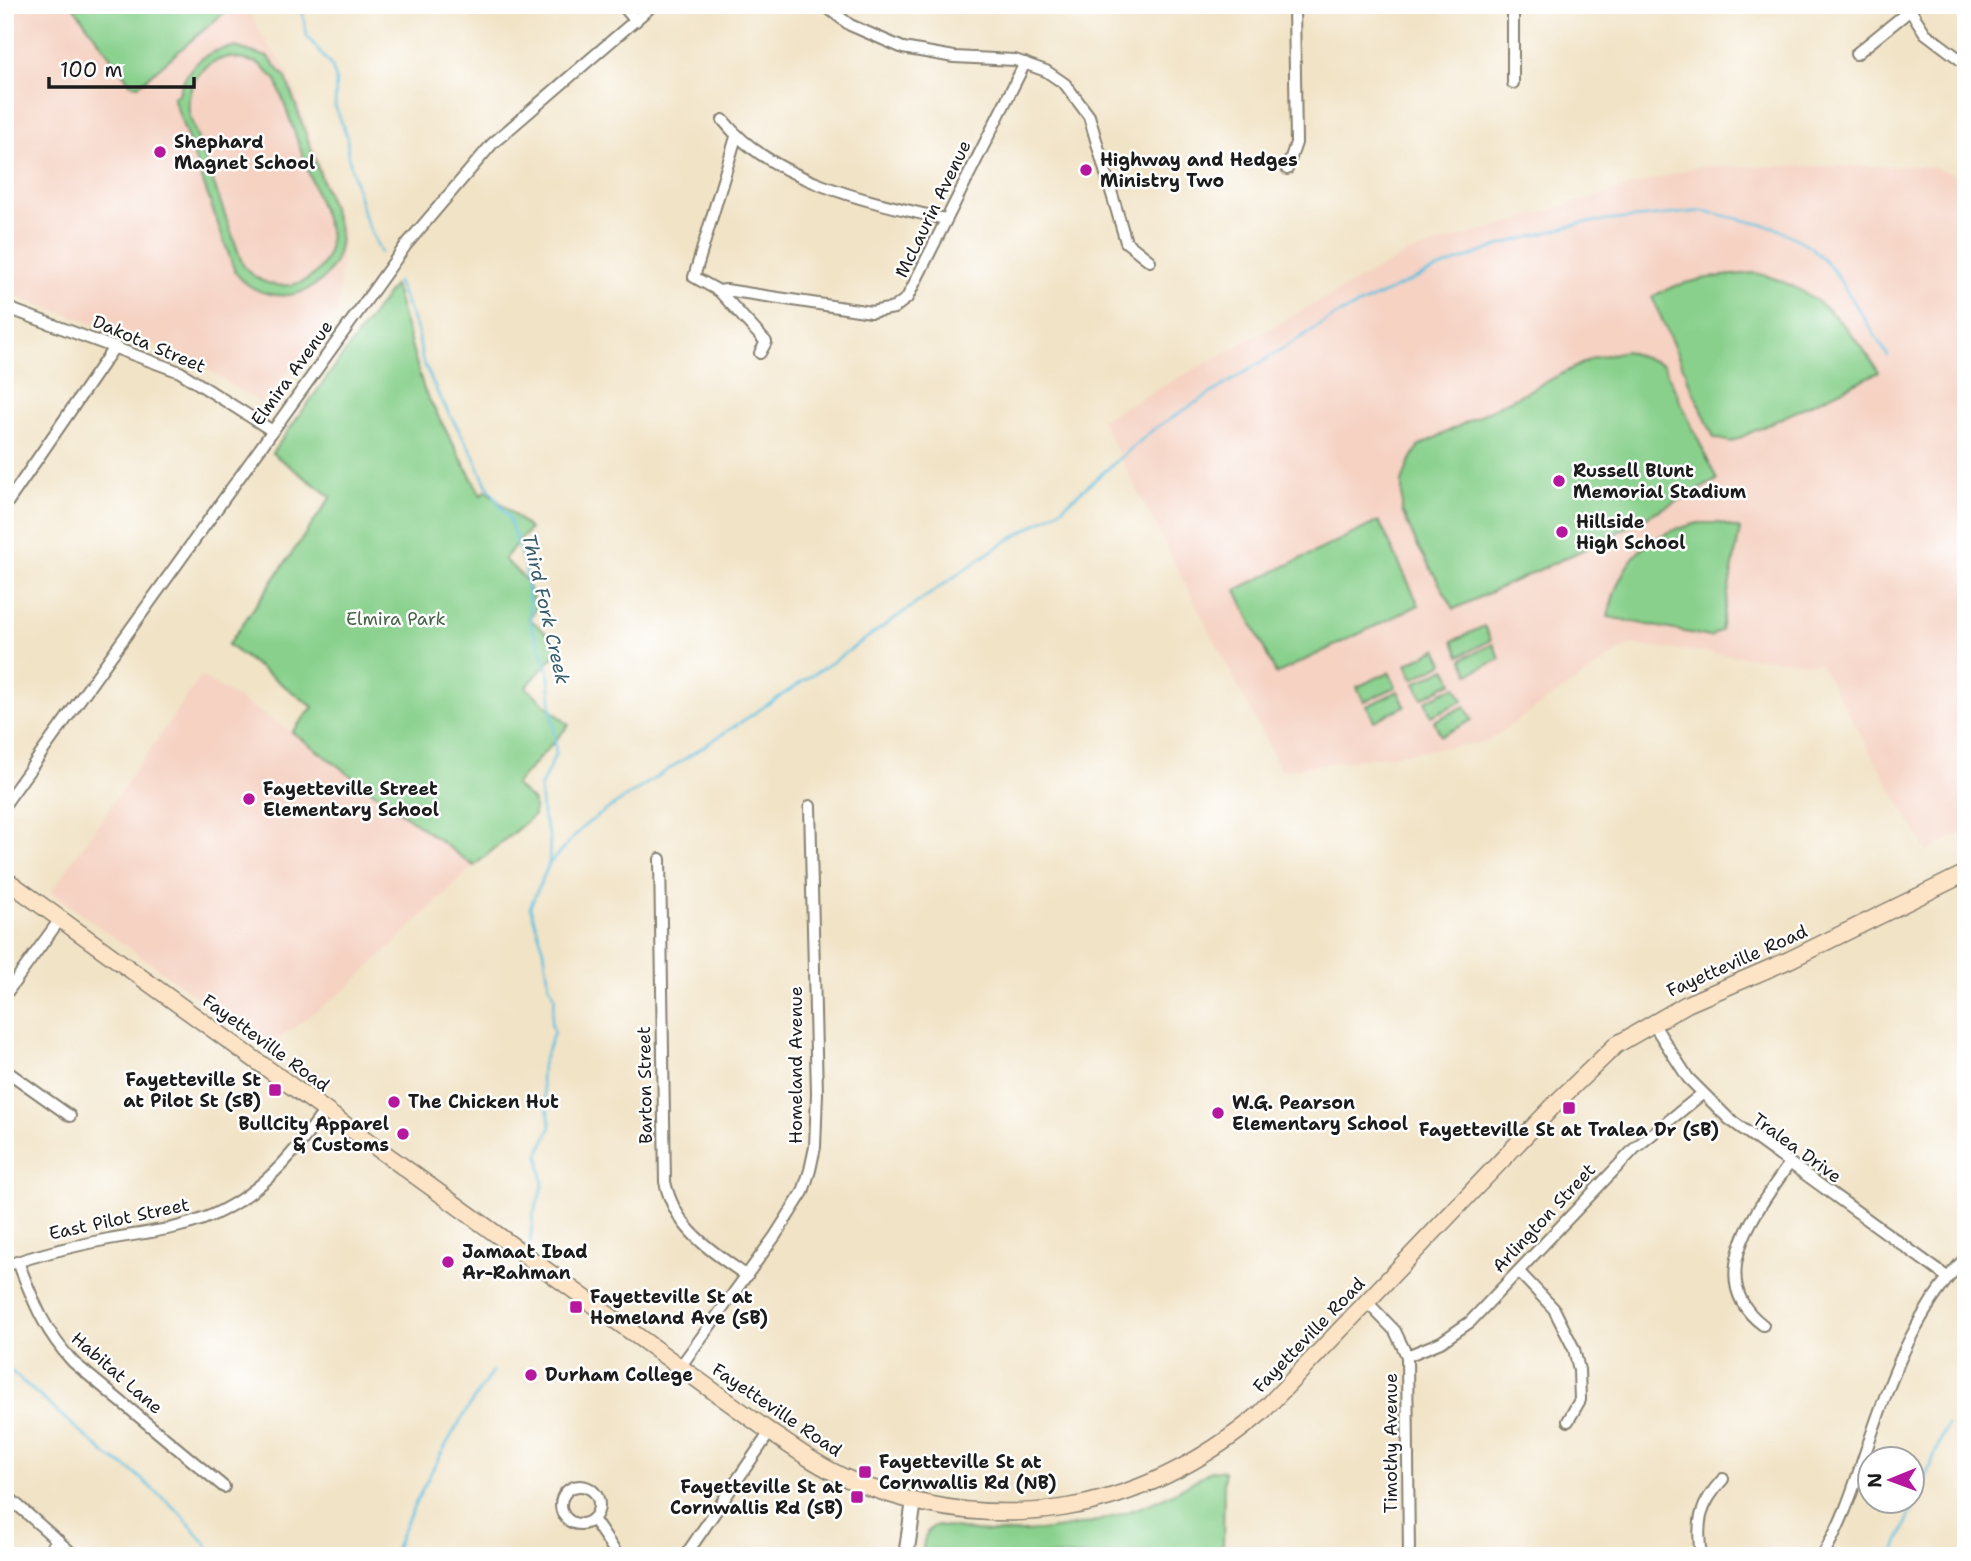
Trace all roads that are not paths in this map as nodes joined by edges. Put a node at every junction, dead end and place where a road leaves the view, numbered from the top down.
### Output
1 (622, 5) edge
2 (653, 5) edge
3 (824, 5) edge
4 (1294, 5) edge
5 (1513, 5) edge
6 (1908, 8) edge
7 (636, 21) junction
8 (1856, 54) dead end
9 (1025, 62) junction
10 (1966, 64) edge
11 (1513, 83) dead end
12 (723, 120) dead end
13 (736, 137) junction
14 (1287, 169) dead end
15 (944, 219) junction
16 (1150, 261) dead end
17 (719, 291) junction
18 (5, 307) edge
19 (115, 346) junction
20 (760, 353) dead end
21 (271, 430) junction
22 (6, 504) edge
23 (5, 804) edge
24 (810, 806) dead end
25 (660, 859) dead end
26 (1966, 873) edge
27 (5, 879) edge
28 (61, 918) junction
29 (5, 995) edge
30 (1652, 1022) junction
31 (5, 1070) edge
32 (1702, 1094) junction
33 (325, 1110) junction
34 (70, 1116) dead end
35 (1789, 1164) junction
36 (1966, 1257) edge
37 (18, 1262) junction
38 (5, 1266) edge
39 (1519, 1272) junction
40 (747, 1276) junction
41 (1947, 1277) junction
42 (1367, 1302) junction
43 (1763, 1325) dead end
44 (1407, 1356) junction
45 (680, 1367) junction
46 (1568, 1421) dead end
47 (770, 1433) junction
48 (1723, 1479) dead end
49 (224, 1487) dead end
50 (5, 1494) edge
51 (914, 1501) junction
52 (593, 1519) dead end
53 (58, 1540) junction
54 (44, 1556) edge
55 (75, 1556) edge
56 (618, 1556) edge
57 (685, 1556) edge
58 (906, 1556) edge
59 (1409, 1556) edge
60 (1702, 1556) edge
61 (1822, 1556) edge

1 - 7 street
2 - 7 street, Elmira Avenue
3 - 9 street
4 - 14 street
5 - 11 street
6 - 8 street
6 - 10 street
7 - 21 street, Elmira Avenue
9 - 15 street, McLaurin Avenue
9 - 16 street
12 - 13 street
13 - 15 street
13 - 17 street
15 - 17 street, McLaurin Avenue
17 - 20 street
18 - 19 street, Dakota Street
19 - 21 street, Dakota Street
19 - 22 street
21 - 23 street, Elmira Avenue
24 - 40 street, Homeland Avenue
25 - 40 street, Barton Street
26 - 30 main road, Fayetteville Road
27 - 28 main road, Fayetteville Road
28 - 29 street
28 - 33 main road, Fayetteville Road
30 - 32 street, Tralea Drive
30 - 42 main road, Fayetteville Road
31 - 34 street
32 - 35 street, Tralea Drive
32 - 39 street, Arlington Street
33 - 37 street, East Pilot Street
33 - 45 main road, Fayetteville Road
35 - 41 street, Tralea Drive
35 - 43 street
36 - 41 street
37 - 38 street, East Pilot Street
37 - 49 street, Habitat Lane
39 - 44 street, Arlington Street
39 - 46 street
40 - 45 street, Homeland Avenue
41 - 61 street
42 - 44 street, Timothy Avenue
42 - 51 main road, Fayetteville Road
44 - 59 street, Timothy Avenue
45 - 47 main road, Fayetteville Road
47 - 51 main road, Fayetteville Road
47 - 57 street
48 - 60 street
50 - 53 street
51 - 58 street
52 - 56 street
53 - 54 street
53 - 55 street

